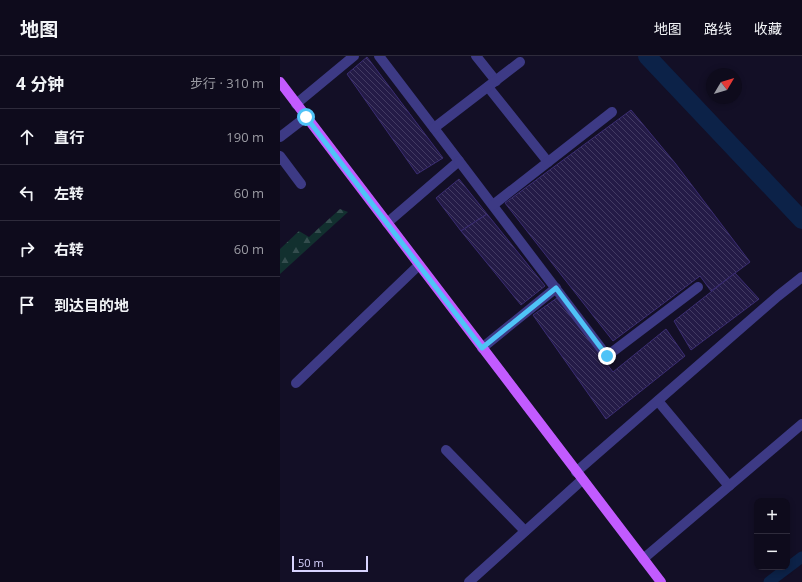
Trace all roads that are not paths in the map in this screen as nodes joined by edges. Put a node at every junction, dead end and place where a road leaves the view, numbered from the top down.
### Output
1 (354, 56) edge
2 (379, 56) edge
3 (476, 56) edge
4 (520, 62) dead end
5 (280, 82) edge
6 (492, 84) junction
7 (296, 104) junction
8 (612, 112) dead end
9 (306, 117) junction
10 (434, 128) junction
11 (280, 137) edge
12 (280, 156) edge
13 (459, 161) junction
14 (548, 162) junction
15 (301, 184) dead end
16 (493, 205) junction
17 (387, 223) junction
18 (419, 265) junction
19 (802, 277) edge
20 (698, 287) dead end
21 (556, 288) junction
22 (482, 348) junction
23 (296, 383) dead end
24 (658, 401) junction
25 (802, 424) edge
26 (446, 450) dead end
27 (579, 476) junction
28 (729, 486) junction
29 (525, 531) junction
30 (643, 559) junction
31 (469, 582) edge
32 (661, 582) edge

1 - 7 street
2 - 10 street
3 - 6 street
4 - 6 street
5 - 7 main road
6 - 10 street
6 - 14 street
7 - 9 main road
8 - 14 street
9 - 11 street
9 - 17 main road
10 - 13 street
12 - 15 street
13 - 16 street
13 - 17 street
14 - 16 street
16 - 21 street
17 - 18 main road
18 - 22 main road
18 - 23 street
19 - 24 street
20 - 21 street
21 - 22 street
22 - 27 main road
24 - 27 street
24 - 28 street
25 - 28 street
26 - 29 street
27 - 29 street
27 - 30 main road
28 - 30 street
29 - 31 street
30 - 32 main road

